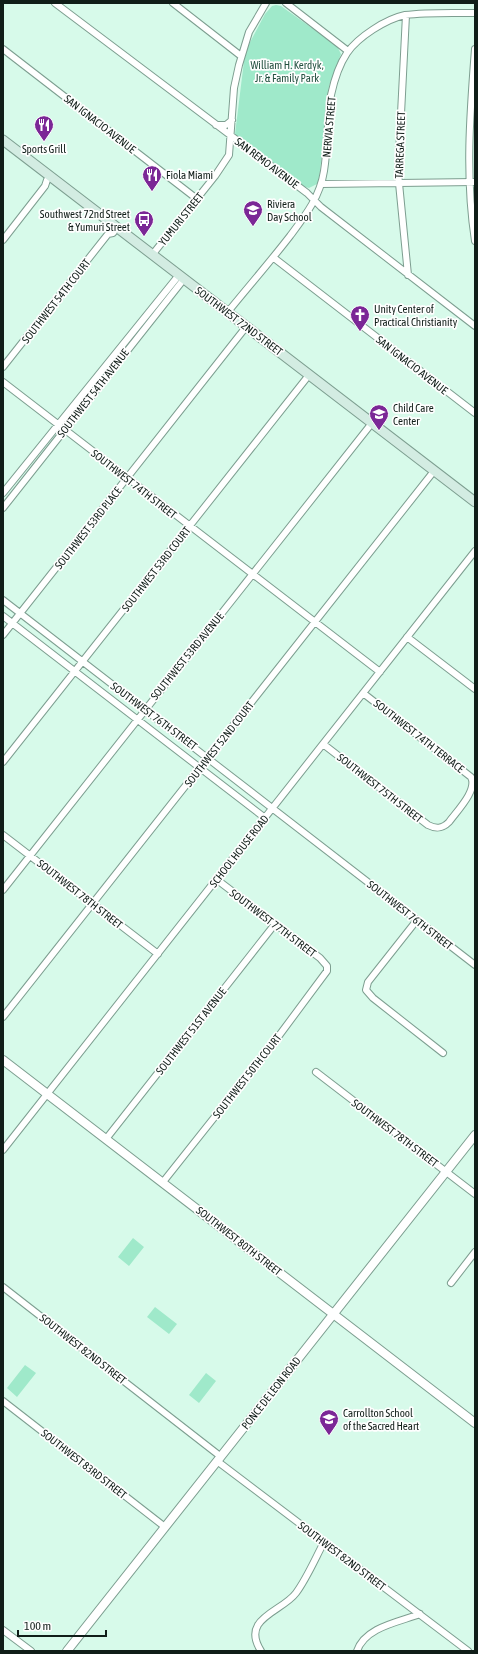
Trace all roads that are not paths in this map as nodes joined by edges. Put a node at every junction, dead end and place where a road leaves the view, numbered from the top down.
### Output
1 (55, 3) edge
2 (173, 3) edge
3 (266, 3) edge
4 (286, 3) edge
5 (475, 12) edge
6 (406, 15) junction
7 (3, 49) edge
8 (475, 49) edge
9 (348, 51) junction
10 (241, 56) junction
11 (232, 120) junction
12 (216, 125) junction
13 (231, 136) junction
14 (3, 140) edge
15 (52, 178) junction
16 (472, 182) edge
17 (399, 183) junction
18 (321, 184) junction
19 (197, 199) junction
20 (315, 200) junction
21 (114, 226) junction
22 (3, 240) edge
23 (475, 241) edge
24 (152, 255) junction
25 (274, 258) junction
26 (408, 275) junction
27 (181, 277) junction
28 (227, 313) junction
29 (475, 326) edge
30 (246, 327) junction
31 (3, 367) edge
32 (309, 375) junction
33 (3, 382) edge
34 (475, 413) edge
35 (372, 423) junction
36 (58, 425) junction
37 (64, 430) junction
38 (434, 471) junction
39 (127, 478) junction
40 (3, 494) edge
41 (475, 502) edge
42 (3, 508) edge
43 (190, 526) junction
44 (475, 551) edge
45 (253, 574) junction
46 (3, 600) edge
47 (20, 614) junction
48 (3, 616) edge
49 (315, 622) junction
50 (12, 624) junction
51 (3, 635) edge
52 (407, 637) junction
53 (83, 662) junction
54 (75, 672) junction
55 (380, 672) junction
56 (475, 689) edge
57 (363, 693) junction
58 (145, 710) junction
59 (137, 719) junction
60 (323, 744) junction
61 (208, 758) junction
62 (3, 762) edge
63 (200, 768) junction
64 (273, 809) junction
65 (265, 818) junction
66 (438, 828) joint
67 (3, 835) edge
68 (30, 856) junction
69 (216, 880) junction
70 (3, 890) edge
71 (92, 904) junction
72 (417, 920) junction
73 (275, 924) junction
74 (158, 954) junction
75 (475, 965) edge
76 (328, 969) joint
77 (3, 1017) edge
78 (443, 1053) dead end
79 (3, 1060) edge
80 (316, 1072) dead end
81 (48, 1093) junction
82 (475, 1135) edge
83 (106, 1138) junction
84 (3, 1150) edge
85 (446, 1171) junction
86 (163, 1182) junction
87 (475, 1194) edge
88 (475, 1252) edge
89 (451, 1283) dead end
90 (5, 1289) edge
91 (3, 1296) edge
92 (333, 1313) junction
93 (3, 1401) edge
94 (475, 1422) edge
95 (218, 1458) junction
96 (165, 1527) junction
97 (324, 1542) junction
98 (420, 1614) junction
99 (3, 1630) edge
100 (30, 1651) edge
101 (67, 1651) edge
102 (261, 1651) edge
103 (357, 1651) edge
104 (468, 1651) edge

1 - 12 street, SAN REMO AVENUE
2 - 10 street
3 - 10 street, YUMURI STREET
4 - 9 street
5 - 6 street, NERVIA STREET
6 - 9 street, NERVIA STREET
6 - 17 street, TARREGA STREET
7 - 19 street, SAN IGNACIO AVENUE
8 - 16 street
9 - 18 street, NERVIA STREET
10 - 11 street, YUMURI STREET
11 - 12 street
11 - 13 street, YUMURI STREET
12 - 13 street, SAN REMO AVENUE
13 - 19 street, YUMURI STREET
13 - 20 street, SAN REMO AVENUE
14 - 15 main road, SOUTHWEST 72ND STREET
15 - 21 main road, SOUTHWEST 72ND STREET
15 - 22 street
16 - 17 street
16 - 23 street
17 - 18 street
17 - 26 street, TARREGA STREET
18 - 20 street, NERVIA STREET
19 - 24 street, YUMURI STREET
20 - 25 street, NERVIA STREET
20 - 26 street, SAN REMO AVENUE
21 - 24 main road, SOUTHWEST 72ND STREET
21 - 31 street, SOUTHWEST 54TH COURT
24 - 27 main road, SOUTHWEST 72ND STREET
25 - 28 street, NERVIA STREET
25 - 34 street, SAN IGNACIO AVENUE
26 - 29 street, SAN REMO AVENUE
27 - 28 main road, SOUTHWEST 72ND STREET
27 - 36 street, SOUTHWEST 54TH AVENUE
27 - 37 street, SOUTHWEST 54TH AVENUE
28 - 30 main road, SOUTHWEST 72ND STREET
30 - 32 main road, SOUTHWEST 72ND STREET
30 - 39 street, SOUTHWEST 53RD PLACE
32 - 35 main road, SOUTHWEST 72ND STREET
32 - 43 street, SOUTHWEST 53RD COURT
33 - 36 street, SOUTHWEST 74TH STREET
35 - 38 main road, SOUTHWEST 72ND STREET
35 - 45 street, SOUTHWEST 53RD AVENUE
36 - 37 street, SOUTHWEST 74TH STREET
36 - 40 street, SOUTHWEST 54TH AVENUE
37 - 39 street, SOUTHWEST 74TH STREET
37 - 42 street, SOUTHWEST 54TH AVENUE
38 - 41 main road, SOUTHWEST 72ND STREET
38 - 49 street, SOUTHWEST 52ND COURT
39 - 43 street, SOUTHWEST 74TH STREET
39 - 47 street, SOUTHWEST 53RD PLACE
43 - 45 street, SOUTHWEST 74TH STREET
43 - 53 street, SOUTHWEST 53RD COURT
44 - 52 street, SCHOOL HOUSE ROAD
45 - 49 street, SOUTHWEST 74TH STREET
45 - 58 street, SOUTHWEST 53RD AVENUE
46 - 47 street, SOUTHWEST 76TH STREET
47 - 50 street, SOUTHWEST 53RD PLACE
47 - 53 street, SOUTHWEST 76TH STREET
48 - 50 street, SOUTHWEST 76TH STREET
49 - 55 street, SOUTHWEST 74TH STREET
49 - 61 street, SOUTHWEST 52ND COURT
50 - 51 street, SOUTHWEST 53RD PLACE
50 - 54 street, SOUTHWEST 76TH STREET
52 - 55 street, SCHOOL HOUSE ROAD
52 - 56 street
53 - 54 street, SOUTHWEST 53RD COURT
53 - 58 street, SOUTHWEST 76TH STREET
54 - 59 street, SOUTHWEST 76TH STREET
54 - 62 street, SOUTHWEST 53RD COURT
55 - 57 street, SCHOOL HOUSE ROAD
57 - 60 street, SCHOOL HOUSE ROAD
57 - 66 street, SOUTHWEST 74TH TERRACE
58 - 59 street, SOUTHWEST 53RD AVENUE
58 - 61 street, SOUTHWEST 76TH STREET
59 - 63 street, SOUTHWEST 76TH STREET
59 - 68 street, SOUTHWEST 53RD AVENUE
60 - 64 street, SCHOOL HOUSE ROAD
60 - 66 street, SOUTHWEST 75TH STREET
61 - 63 street, SOUTHWEST 52ND COURT
61 - 64 street, SOUTHWEST 76TH STREET
63 - 65 street, SOUTHWEST 76TH STREET
63 - 71 street, SOUTHWEST 52ND COURT
64 - 65 street, SCHOOL HOUSE ROAD
64 - 72 street, SOUTHWEST 76TH STREET
65 - 69 street, SCHOOL HOUSE ROAD
67 - 68 street, SOUTHWEST 78TH STREET
68 - 70 street, SOUTHWEST 53RD AVENUE
68 - 71 street, SOUTHWEST 78TH STREET
69 - 73 street, SOUTHWEST 77TH STREET
69 - 74 street, SCHOOL HOUSE ROAD
71 - 74 street, SOUTHWEST 78TH STREET
71 - 77 street, SOUTHWEST 52ND COURT
72 - 75 street, SOUTHWEST 76TH STREET
72 - 78 street
73 - 76 street, SOUTHWEST 77TH STREET
73 - 83 street, SOUTHWEST 51ST AVENUE
74 - 81 street, SCHOOL HOUSE ROAD
76 - 86 street, SOUTHWEST 50TH COURT
79 - 81 street, SOUTHWEST 80TH STREET
80 - 85 street, SOUTHWEST 78TH STREET
81 - 83 street, SOUTHWEST 80TH STREET
81 - 84 street, SCHOOL HOUSE ROAD
82 - 85 street, PONCE DE LEON ROAD
83 - 86 street, SOUTHWEST 80TH STREET
85 - 87 street, SOUTHWEST 78TH STREET
85 - 92 street, PONCE DE LEON ROAD
86 - 92 street, SOUTHWEST 80TH STREET
88 - 89 street
90 - 91 street
90 - 95 street, SOUTHWEST 82ND STREET
92 - 94 street, SOUTHWEST 80TH STREET
92 - 95 street, PONCE DE LEON ROAD
93 - 96 street, SOUTHWEST 83RD STREET
95 - 96 street, PONCE DE LEON ROAD
95 - 97 street, SOUTHWEST 82ND STREET
96 - 101 street, PONCE DE LEON ROAD
97 - 98 street, SOUTHWEST 82ND STREET
97 - 102 street
98 - 103 street
98 - 104 street, SOUTHWEST 82ND STREET
99 - 100 street

